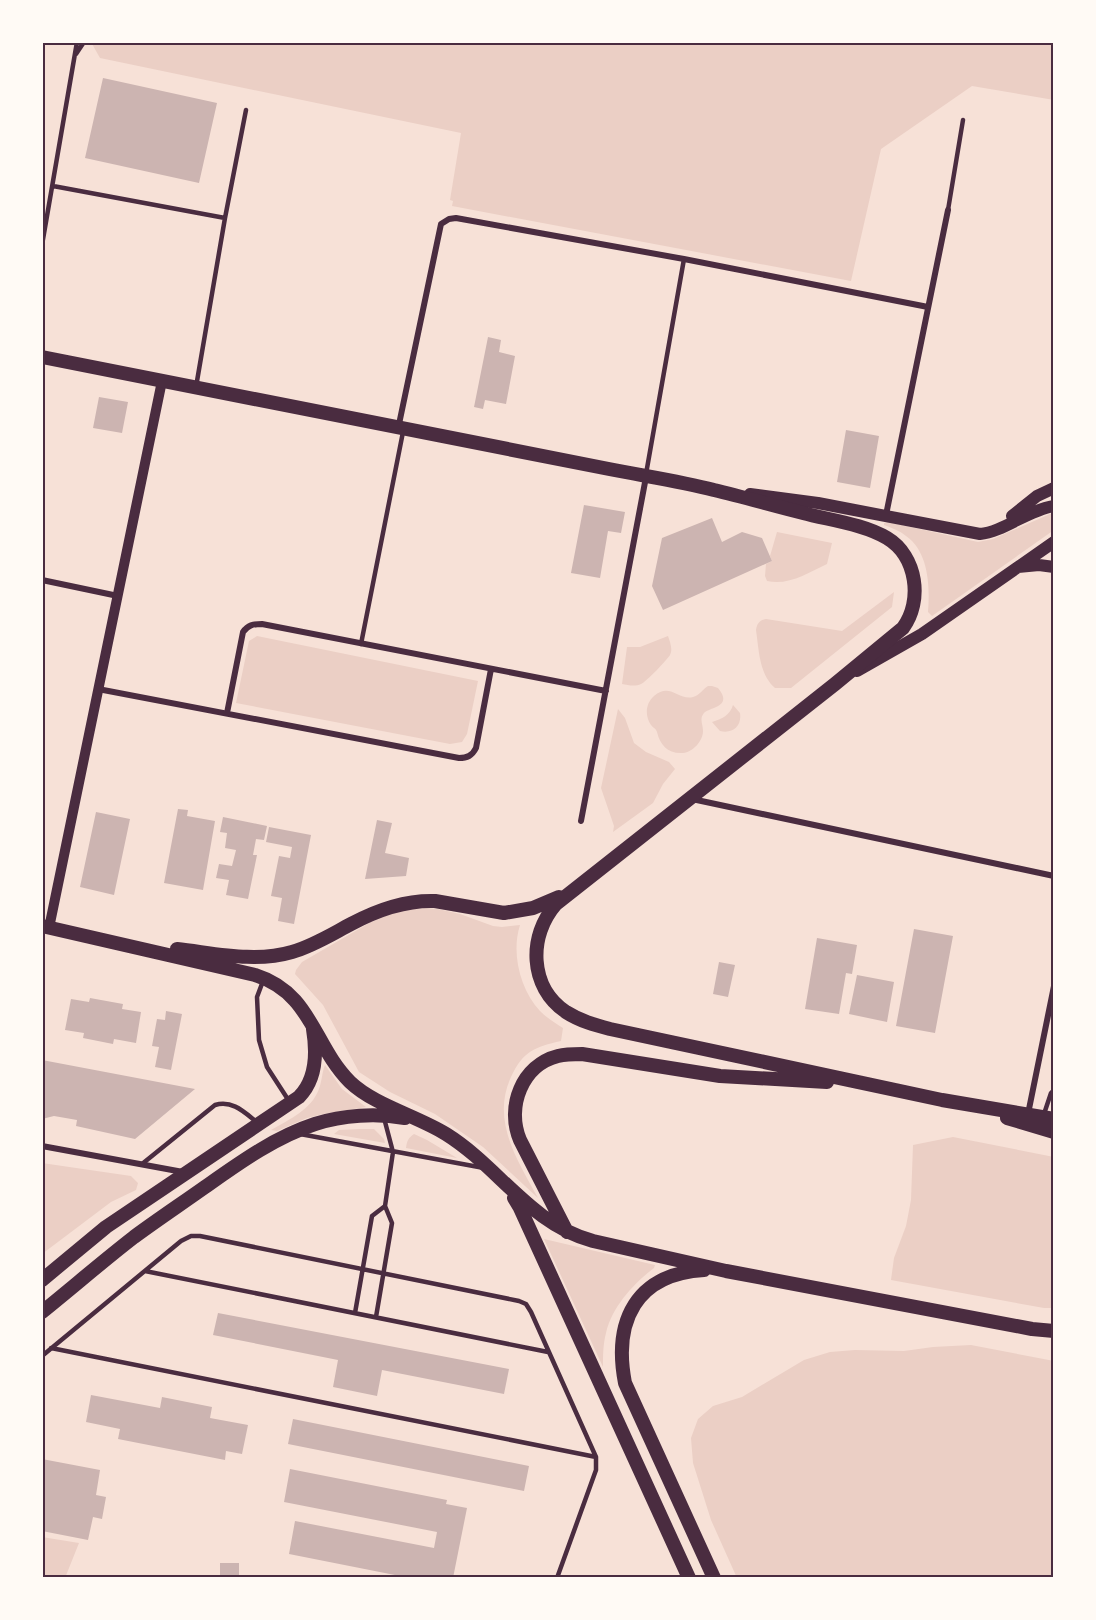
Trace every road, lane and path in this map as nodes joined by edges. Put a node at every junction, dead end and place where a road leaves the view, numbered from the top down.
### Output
1 (77, 42) edge
2 (84, 42) edge
3 (75, 56) junction
4 (246, 110) dead end
5 (963, 120) dead end
6 (53, 186) junction
7 (948, 210) joint
8 (225, 218) junction
9 (42, 245) edge
10 (684, 259) junction
11 (928, 307) junction
12 (42, 357) edge
13 (162, 381) junction
14 (196, 388) junction
15 (401, 429) junction
16 (646, 476) junction
17 (1054, 488) edge
18 (713, 489) junction
19 (1054, 506) edge
20 (886, 515) junction
21 (995, 530) junction
22 (1054, 542) edge
23 (1017, 567) junction
24 (1054, 567) edge
25 (42, 580) edge
26 (118, 596) junction
27 (362, 644) junction
28 (491, 669) junction
29 (835, 684) junction
30 (98, 689) junction
31 (606, 691) junction
32 (227, 713) junction
33 (689, 799) junction
34 (581, 821) dead end
35 (1054, 876) edge
36 (567, 894) junction
37 (44, 929) edge
38 (121, 944) junction
39 (264, 978) junction
40 (1054, 986) edge
41 (311, 1024) junction
42 (871, 1085) junction
43 (1054, 1090) edge
44 (376, 1100) junction
45 (942, 1100) junction
46 (291, 1103) junction
47 (1028, 1114) junction
48 (384, 1116) junction
49 (1049, 1118) edge
50 (426, 1122) junction
51 (260, 1125) junction
52 (1054, 1132) edge
53 (292, 1133) junction
54 (42, 1146) edge
55 (393, 1152) junction
56 (142, 1164) junction
57 (188, 1173) junction
58 (496, 1174) junction
59 (385, 1206) junction
60 (567, 1232) junction
61 (363, 1269) junction
62 (144, 1271) junction
63 (726, 1271) junction
64 (383, 1274) junction
65 (42, 1280) edge
66 (42, 1312) edge
67 (355, 1313) junction
68 (376, 1317) junction
69 (1054, 1333) edge
70 (51, 1348) junction
71 (548, 1352) junction
72 (42, 1356) edge
73 (596, 1457) junction
74 (557, 1578) edge
75 (689, 1578) edge
76 (714, 1578) edge

1 - 3 lane
2 - 3 lane
3 - 6 lane
4 - 8 lane
5 - 7 lane
6 - 8 lane
6 - 9 lane
7 - 11 street
8 - 14 lane
10 - 11 street
10 - 15 street
10 - 16 lane
11 - 20 street
12 - 13 main road
13 - 14 main road
13 - 26 street
14 - 15 main road
15 - 16 main road
15 - 27 lane
16 - 18 main road
16 - 31 street
17 - 21 main road
18 - 20 main road
18 - 29 main road
19 - 21 main road
20 - 21 main road
22 - 23 main road
23 - 24 main road
23 - 29 main road
25 - 26 street
26 - 30 street
27 - 28 street
27 - 32 street
28 - 31 street
28 - 32 street
29 - 33 main road
30 - 32 street
30 - 37 street
31 - 34 street
33 - 35 street
33 - 36 main road
36 - 38 main road
36 - 42 main road
37 - 38 main road
38 - 39 main road
39 - 41 main road
39 - 46 lane
40 - 47 street
41 - 44 main road
41 - 46 main road
42 - 45 main road
42 - 60 main road
43 - 49 lane
44 - 48 lane
44 - 50 main road
45 - 47 main road
45 - 52 main road
46 - 51 main road
47 - 49 main road
48 - 50 main road
48 - 53 main road
48 - 55 lane
50 - 58 main road
51 - 56 lane
51 - 57 main road
53 - 55 lane
53 - 66 main road
54 - 56 street
55 - 58 lane
55 - 59 lane
56 - 57 street
57 - 65 main road
58 - 60 main road
58 - 75 main road
59 - 61 lane
59 - 64 lane
60 - 63 main road
61 - 62 lane
61 - 64 lane
61 - 67 lane
62 - 67 lane
62 - 70 lane
63 - 69 main road
63 - 76 main road
64 - 68 lane
64 - 71 lane
67 - 68 lane
68 - 71 lane
70 - 72 lane
70 - 73 lane
71 - 73 lane
73 - 74 lane

